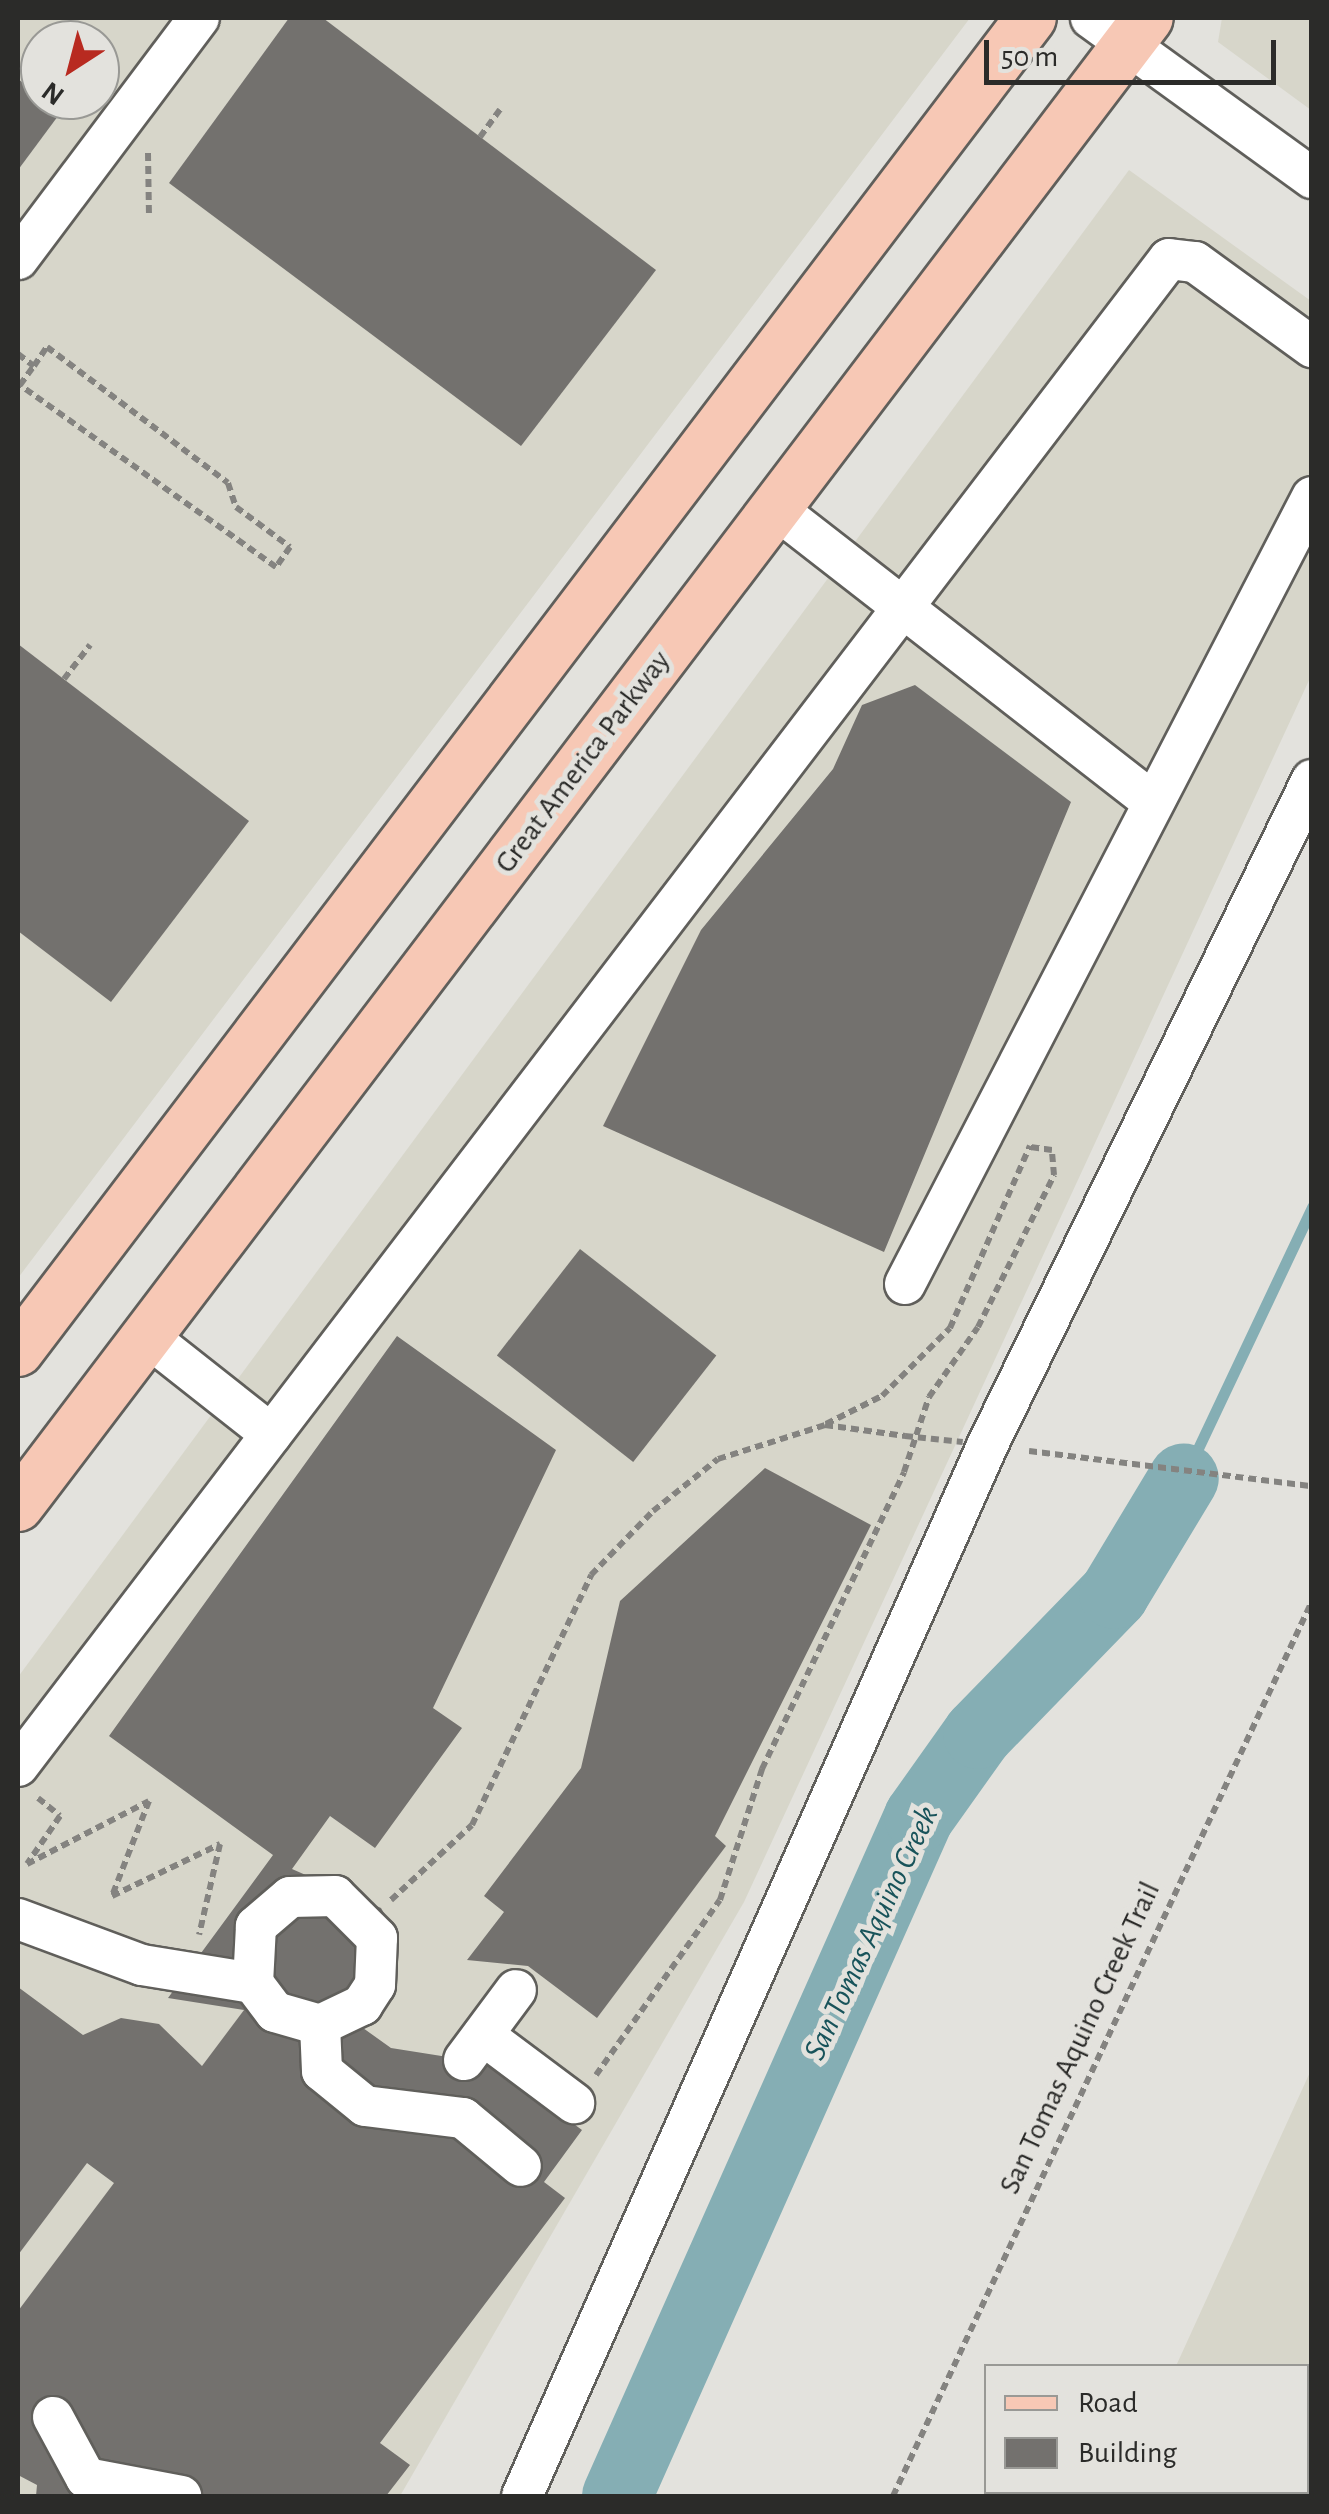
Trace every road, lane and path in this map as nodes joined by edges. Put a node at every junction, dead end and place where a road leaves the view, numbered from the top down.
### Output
1 (199, 18) edge
2 (1032, 18) edge
3 (1123, 26) edge
4 (500, 109) dead end
5 (480, 136) dead end
6 (148, 147) dead end
7 (1312, 178) edge
8 (149, 217) dead end
9 (18, 258) edge
10 (1312, 347) edge
11 (18, 354) edge
12 (34, 366) junction
13 (1312, 498) edge
14 (775, 508) junction
15 (904, 606) junction
16 (90, 645) dead end
17 (64, 679) dead end
18 (1312, 780) edge
19 (1151, 801) junction
20 (1030, 1147) dead end
21 (904, 1284) dead end
22 (148, 1337) junction
23 (18, 1352) edge
24 (271, 1434) junction
25 (963, 1442) dead end
26 (1009, 1448) dead end
27 (1312, 1486) edge
28 (18, 1506) edge
29 (1312, 1601) edge
30 (26, 1780) edge
31 (381, 1908) dead end
32 (18, 1919) edge
33 (195, 1955) dead end
34 (253, 1984) junction
35 (516, 1990) dead end
36 (320, 2025) junction
37 (574, 2103) joint
38 (522, 2166) dead end
39 (53, 2417) dead end
40 (181, 2496) edge
41 (522, 2496) edge
42 (893, 2496) edge

1 - 9 street
2 - 23 main road
3 - 7 street
3 - 14 main road, Great America Parkway
4 - 5 path
6 - 8 path
10 - 15 street
11 - 12 path
12 - 12 path
13 - 19 street
14 - 15 street
14 - 22 main road, Great America Parkway
15 - 19 street
15 - 24 street
16 - 17 path
18 - 41 street
19 - 21 street
20 - 37 path
22 - 24 street
22 - 28 main road, Great America Parkway
24 - 30 street
25 - 31 path, bridge
26 - 27 path
29 - 42 path, San Tomas Aquino Creek Trail
30 - 33 path
32 - 34 street
34 - 36 street
34 - 36 street
35 - 37 street
36 - 38 street
39 - 40 street

